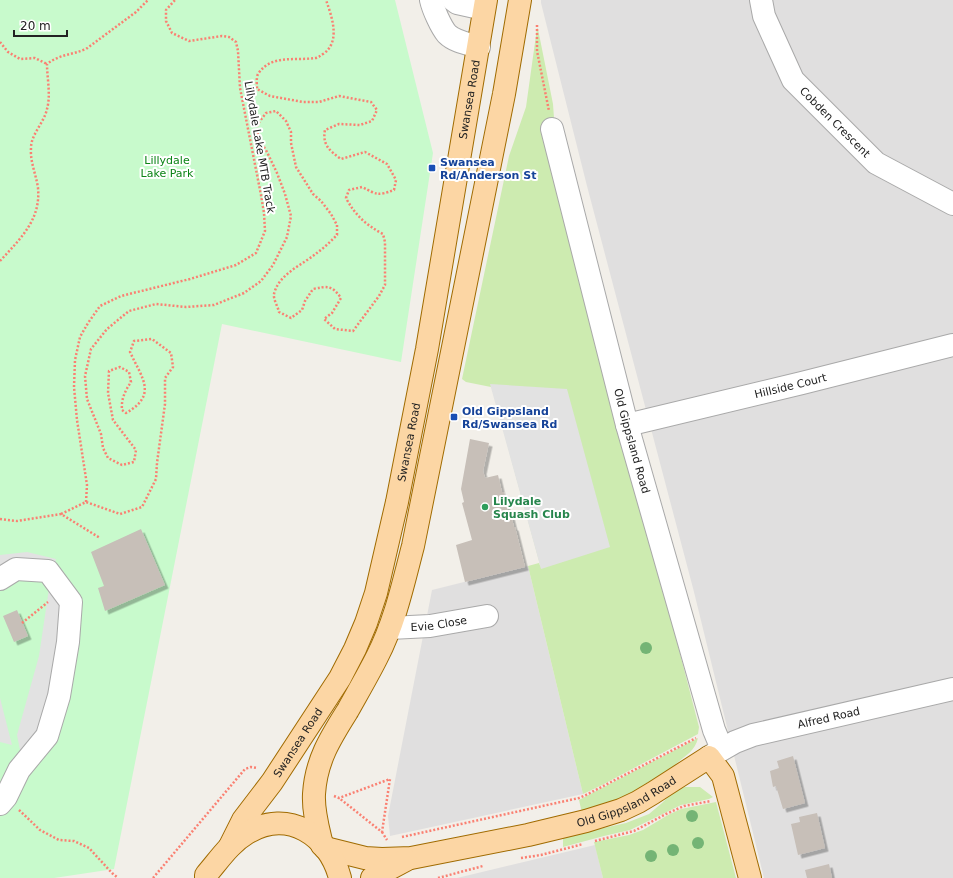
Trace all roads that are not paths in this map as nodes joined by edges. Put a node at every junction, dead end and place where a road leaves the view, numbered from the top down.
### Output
1 (431, 0) edge
2 (453, 0) edge
3 (520, 0) edge
4 (761, 0) edge
5 (485, 4) edge
6 (515, 34) junction
7 (479, 47) junction
8 (504, 94) junction
9 (468, 102) junction
10 (552, 129) road end
11 (953, 204) edge
12 (953, 345) edge
13 (627, 425) junction
14 (0, 578) edge
15 (487, 616) dead end
16 (390, 628) junction
17 (953, 689) edge
18 (715, 753) junction
19 (3, 801) edge
20 (230, 846) junction
21 (323, 847) junction
22 (410, 858) junction
23 (205, 877) edge
24 (340, 878) edge
25 (372, 878) edge
26 (750, 878) edge

1 - 7 street
2 - 5 street
3 - 6 main road
4 - 11 street, Cobden Crescent
5 - 6 main road
5 - 7 main road, Swansea Road
6 - 7 main road
6 - 8 main road
7 - 9 main road, Swansea Road
8 - 9 main road
8 - 16 main road
9 - 20 main road, Swansea Road
10 - 13 street, Old Gippsland Road
12 - 13 street, Hillside Court
13 - 18 street, Old Gippsland Road
14 - 19 street
15 - 16 street, Evie Close
16 - 21 main road
17 - 18 street, Alfred Road
18 - 22 main road, Old Gippsland Road
18 - 26 main road, Old Gippsland Road
20 - 21 main road
20 - 23 main road
21 - 22 main road, Old Gippsland Road
21 - 24 main road
22 - 25 main road, Old Gippsland Road

